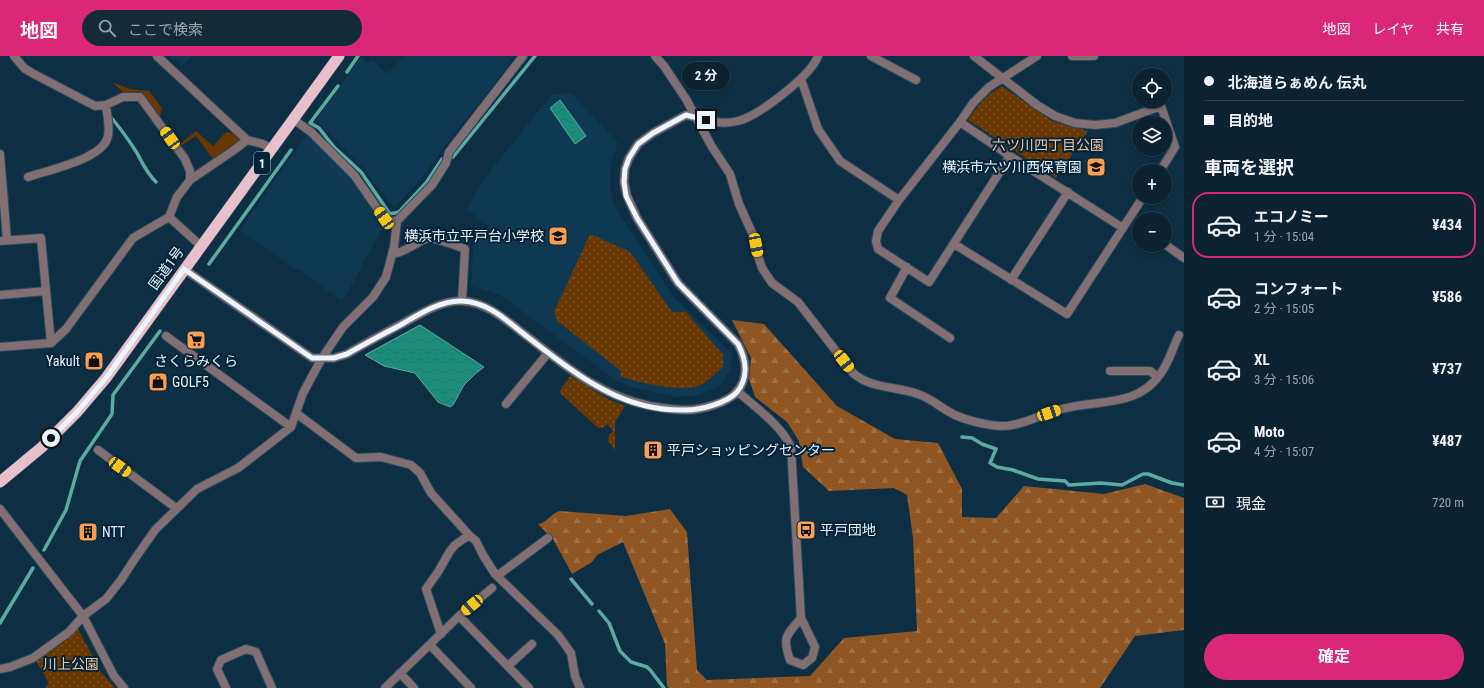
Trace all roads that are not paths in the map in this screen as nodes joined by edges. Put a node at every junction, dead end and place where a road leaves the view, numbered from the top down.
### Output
1 (14, 56) edge
2 (157, 56) edge
3 (339, 56) edge
4 (523, 56) edge
5 (655, 56) edge
6 (818, 56) edge
7 (871, 56) edge
8 (974, 56) edge
9 (1037, 56) edge
10 (1072, 56) edge
11 (1094, 56) edge
12 (802, 79) junction
13 (1002, 79) junction
14 (916, 80) dead end
15 (106, 105) junction
16 (696, 117) junction
17 (293, 119) junction
18 (960, 122) junction
19 (247, 140) junction
20 (272, 149) junction
21 (0, 154) edge
22 (1010, 156) junction
23 (1164, 164) edge
24 (28, 177) dead end
25 (190, 180) junction
26 (1068, 192) junction
27 (899, 200) junction
28 (1138, 204) edge
29 (169, 217) junction
30 (397, 221) junction
31 (1123, 228) junction
32 (4, 241) edge
33 (954, 244) junction
34 (201, 246) junction
35 (1172, 249) edge
36 (392, 254) junction
37 (1184, 258) edge
38 (907, 268) junction
39 (184, 269) junction
40 (1012, 280) junction
41 (46, 291) junction
42 (0, 295) edge
43 (462, 301) junction
44 (1179, 335) dead end
45 (166, 336) dead end
46 (950, 338) dead end
47 (51, 343) junction
48 (0, 347) edge
49 (548, 353) junction
50 (322, 358) junction
51 (1110, 371) dead end
52 (1158, 377) junction
53 (737, 391) junction
54 (506, 404) dead end
55 (296, 413) junction
56 (291, 427) junction
57 (98, 450) dead end
58 (0, 482) edge
59 (176, 508) junction
60 (0, 510) edge
61 (469, 535) junction
62 (548, 538) dead end
63 (497, 576) junction
64 (492, 588) dead end
65 (83, 616) junction
66 (459, 616) junction
67 (801, 618) junction
68 (441, 634) junction
69 (532, 644) dead end
70 (430, 645) junction
71 (508, 666) junction
72 (0, 669) edge
73 (400, 673) junction
74 (124, 688) edge
75 (226, 688) edge
76 (272, 688) edge
77 (385, 688) edge
78 (414, 688) edge
79 (471, 688) edge
80 (529, 688) edge
81 (580, 688) edge

1 - 15 street
2 - 19 street
3 - 17 highway, 国道1号 / 1
4 - 30 street
5 - 16 street
6 - 12 street
7 - 14 street
8 - 13 street
9 - 13 street
10 - 11 street
12 - 16 street
12 - 27 street
13 - 18 street
13 - 23 street
15 - 24 street
15 - 25 street
16 - 52 street
16 - 53 street
17 - 20 highway, 国道1号 / 1
17 - 30 street
18 - 22 street
18 - 27 street
19 - 20 street
19 - 25 street
20 - 34 highway, 国道1号 / 1
21 - 32 street
22 - 26 street
22 - 33 street
25 - 29 street
26 - 31 street
26 - 40 street
27 - 38 street
28 - 31 street
29 - 34 street
29 - 47 street
30 - 36 street
31 - 40 street
32 - 41 street
33 - 38 street
33 - 40 street
34 - 39 highway, 国道1号 / 1
35 - 37 street
36 - 43 street
36 - 50 street
38 - 46 street
39 - 50 street
39 - 58 highway, 国道1号 / 1
41 - 42 street
41 - 47 street
43 - 49 street
43 - 50 street
44 - 52 street
45 - 56 street
47 - 48 street
49 - 53 street
49 - 54 street
50 - 55 street
51 - 52 street
53 - 67 street
55 - 56 street
55 - 61 street
56 - 59 street
57 - 59 street
59 - 65 street
60 - 65 street
61 - 63 street
61 - 68 street
62 - 63 street
63 - 81 street
64 - 66 street
65 - 72 street
65 - 74 street
66 - 68 street
66 - 71 street
67 - 67 street
68 - 70 street
69 - 71 street
70 - 73 street
70 - 79 street
71 - 80 street
73 - 77 street
73 - 78 street
75 - 76 street

